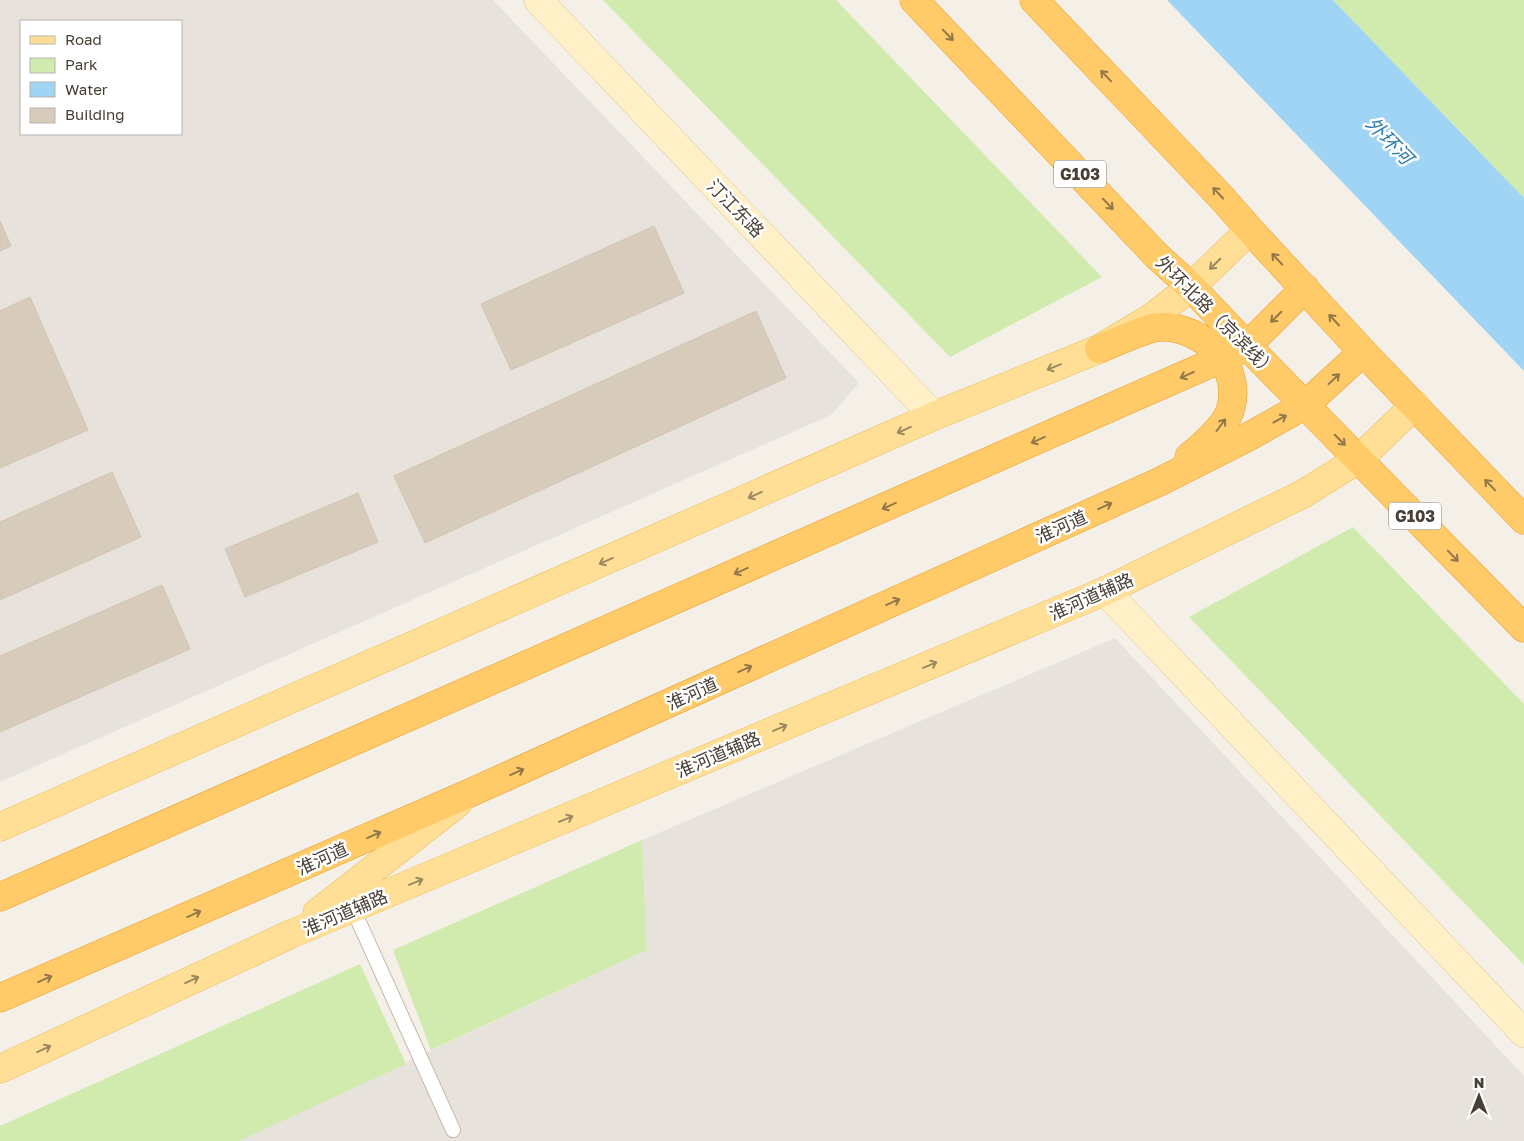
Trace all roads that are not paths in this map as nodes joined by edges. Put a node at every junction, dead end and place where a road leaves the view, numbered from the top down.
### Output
1 (538, 0) edge
2 (914, 0) edge
3 (1034, 0) edge
4 (1250, 230) junction
5 (1190, 287) junction
6 (1304, 288) junction
7 (1099, 349) junction
8 (1235, 352) junction
9 (1363, 352) junction
10 (1305, 406) junction
11 (1415, 406) junction
12 (934, 416) junction
13 (1359, 459) junction
14 (1159, 482) junction
15 (1524, 520) edge
16 (1106, 590) junction
17 (1524, 628) edge
18 (472, 792) junction
19 (0, 827) edge
20 (0, 897) edge
21 (353, 908) junction
22 (290, 934) junction
23 (0, 998) edge
24 (1524, 1033) edge
25 (0, 1069) edge
26 (453, 1130) dead end

1 - 12 street, 汀江东路
2 -> 5 highway, 外环北路（京滨线） / G103
4 -> 3 highway
4 -> 5 main road
6 -> 4 highway
5 - 7 main road
5 - 8 highway, 外环北路（京滨线） / G103
6 -> 8 highway
9 -> 6 highway
7 - 8 highway
7 -> 12 main road
8 - 10 highway, 外环北路（京滨线） / G103
14 -> 8 highway
8 -> 20 highway
10 -> 9 highway, 淮河道
9 - 11 highway
10 -> 13 highway, 外环北路（京滨线） / G103
14 -> 10 highway, 淮河道
11 - 13 main road, 淮河道辅路
15 -> 11 highway
12 -> 19 main road
13 - 16 main road, 淮河道辅路
13 -> 17 highway, 外环北路（京滨线） / G103
18 -> 14 highway, 淮河道
21 -> 16 main road, 淮河道辅路
16 - 24 street
18 - 22 main road
23 -> 18 highway, 淮河道
21 - 22 main road, 淮河道辅路
21 - 26 lane
25 -> 22 main road, 淮河道辅路

